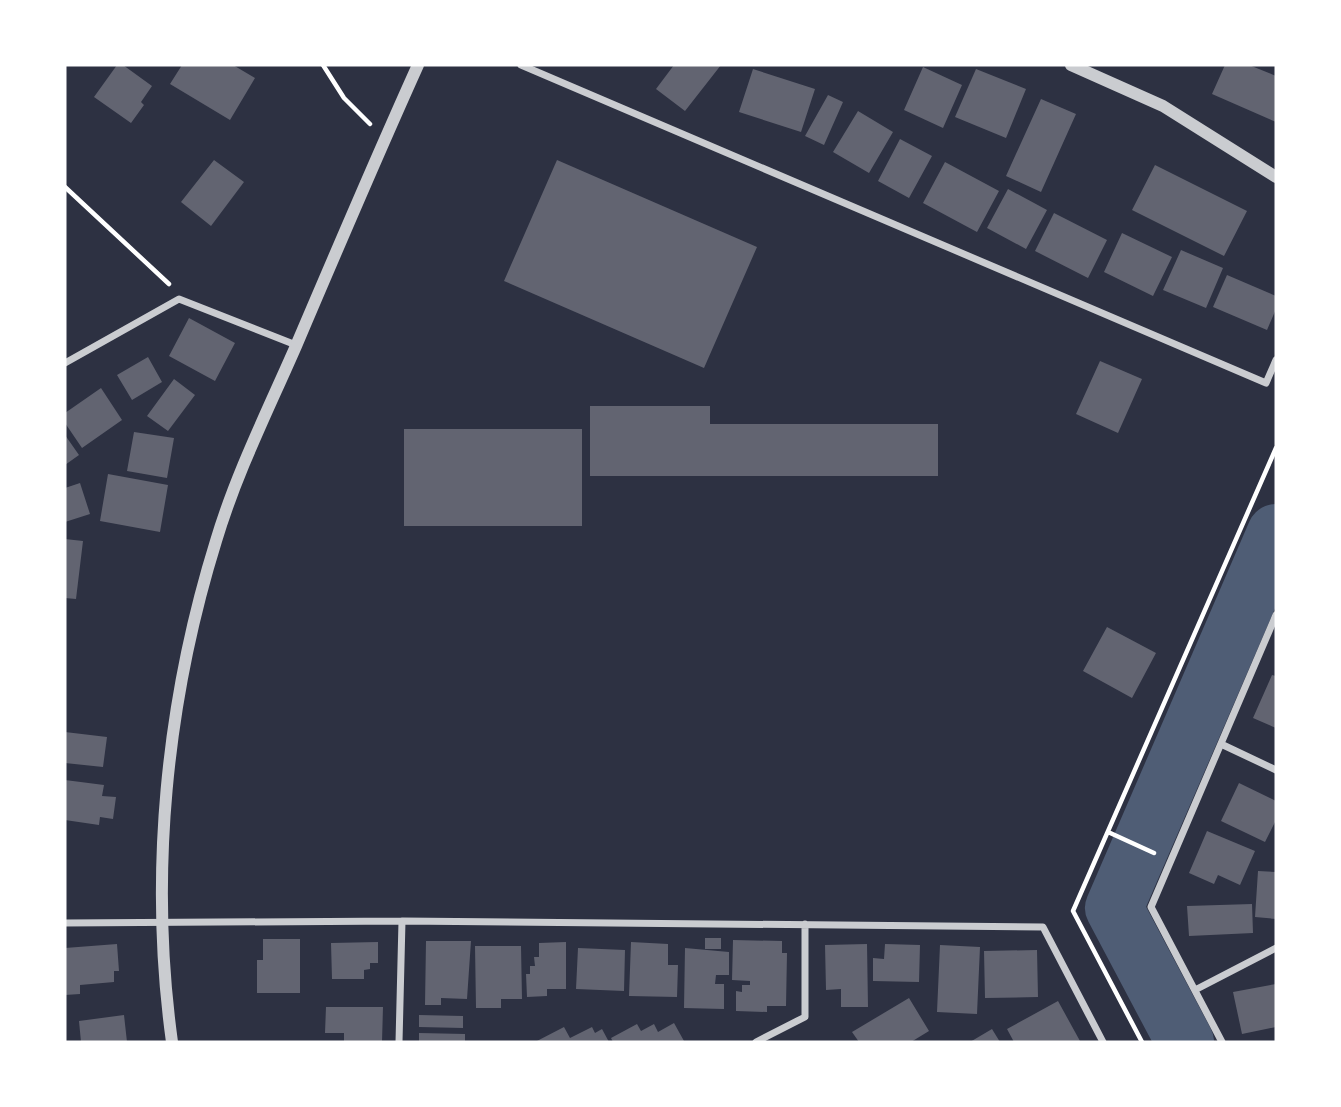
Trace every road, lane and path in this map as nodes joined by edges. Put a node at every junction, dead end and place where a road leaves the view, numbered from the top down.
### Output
1 (323, 65) edge
2 (418, 65) edge
3 (521, 65) edge
4 (1071, 65) edge
5 (384, 139) junction
6 (1276, 177) edge
7 (65, 187) edge
8 (179, 299) junction
9 (296, 345) junction
10 (1276, 360) edge
11 (65, 363) edge
12 (1276, 448) edge
13 (1276, 615) edge
14 (1221, 744) junction
15 (1276, 770) edge
16 (1108, 832) junction
17 (1171, 861) junction
18 (162, 921) junction
19 (402, 921) junction
20 (65, 923) edge
21 (805, 924) junction
22 (1276, 948) edge
23 (1195, 990) junction
24 (172, 1042) edge
25 (399, 1042) edge
26 (756, 1042) edge
27 (1103, 1042) edge
28 (1142, 1042) edge
29 (1222, 1042) edge

1 - 5 path
2 - 5 street
3 - 10 street
4 - 6 street
5 - 9 street
7 - 8 path
8 - 9 street
8 - 11 street
9 - 18 street
12 - 16 path
13 - 14 street
14 - 15 street
14 - 17 street
16 - 17 path
16 - 28 path
17 - 23 street
18 - 19 street
18 - 20 street
18 - 24 street
19 - 21 street
19 - 25 street
21 - 26 street
21 - 27 street
22 - 23 street
23 - 29 street

